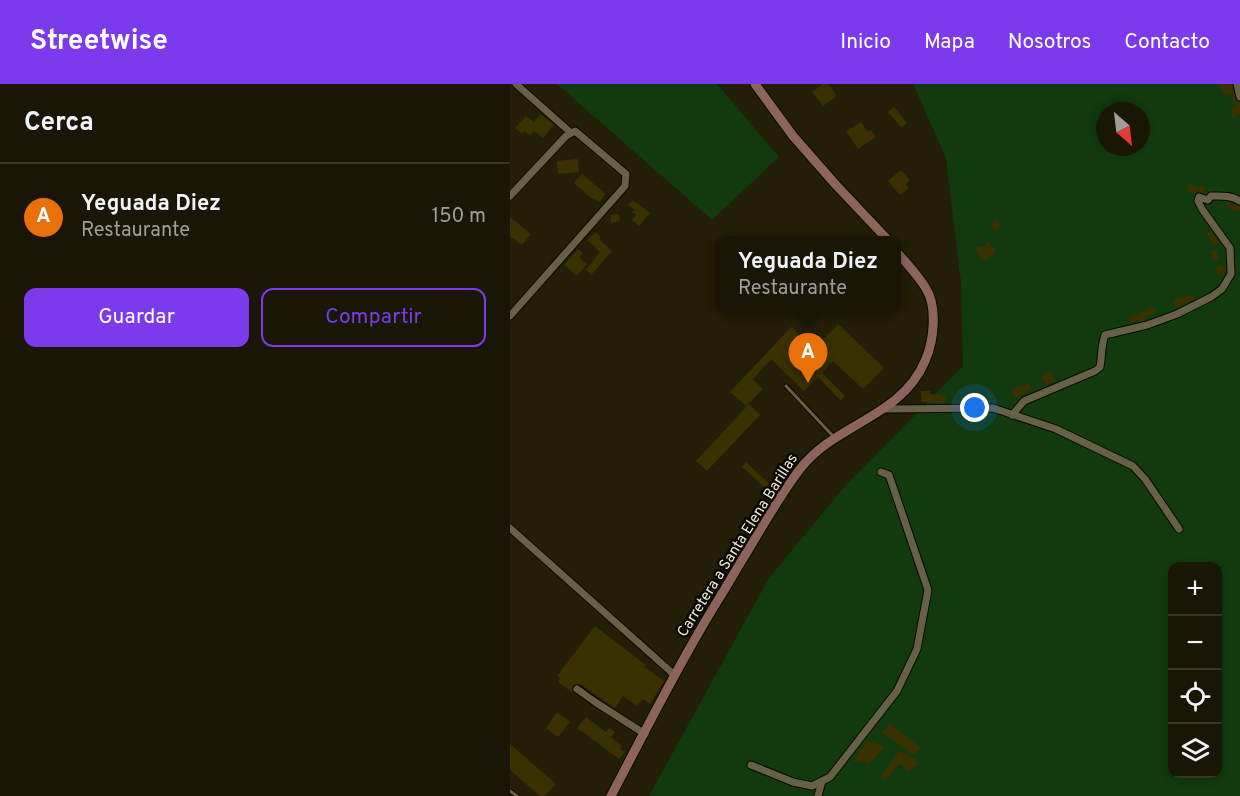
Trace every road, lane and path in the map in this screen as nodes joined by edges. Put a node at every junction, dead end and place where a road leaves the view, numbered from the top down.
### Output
1 (516, 84) edge
2 (755, 84) edge
3 (1237, 84) edge
4 (1240, 97) edge
5 (571, 133) junction
6 (510, 196) edge
7 (1240, 201) edge
8 (884, 236) edge
9 (901, 256) edge
10 (510, 316) edge
11 (786, 386) dead end
12 (885, 409) junction
13 (1012, 415) junction
14 (835, 437) junction
15 (881, 472) dead end
16 (510, 528) edge
17 (1179, 529) dead end
18 (675, 677) junction
19 (577, 689) dead end
20 (645, 734) junction
21 (751, 765) dead end
22 (822, 781) junction
23 (510, 791) edge
24 (517, 796) edge
25 (611, 796) edge
26 (818, 796) edge

1 - 5 street
2 - 8 main road
3 - 4 street
5 - 6 street
5 - 10 street
7 - 13 street
9 - 12 main road, Carretera a Santa Elena Barillas
11 - 14 lane
12 - 13 street
12 - 14 main road, Carretera a Santa Elena Barillas
13 - 17 street
14 - 18 main road, Carretera a Santa Elena Barillas
15 - 22 street
16 - 18 street
18 - 20 main road, Carretera a Santa Elena Barillas
19 - 20 street
20 - 25 main road, Carretera a Santa Elena Barillas
21 - 22 street
22 - 26 street
23 - 24 lane

